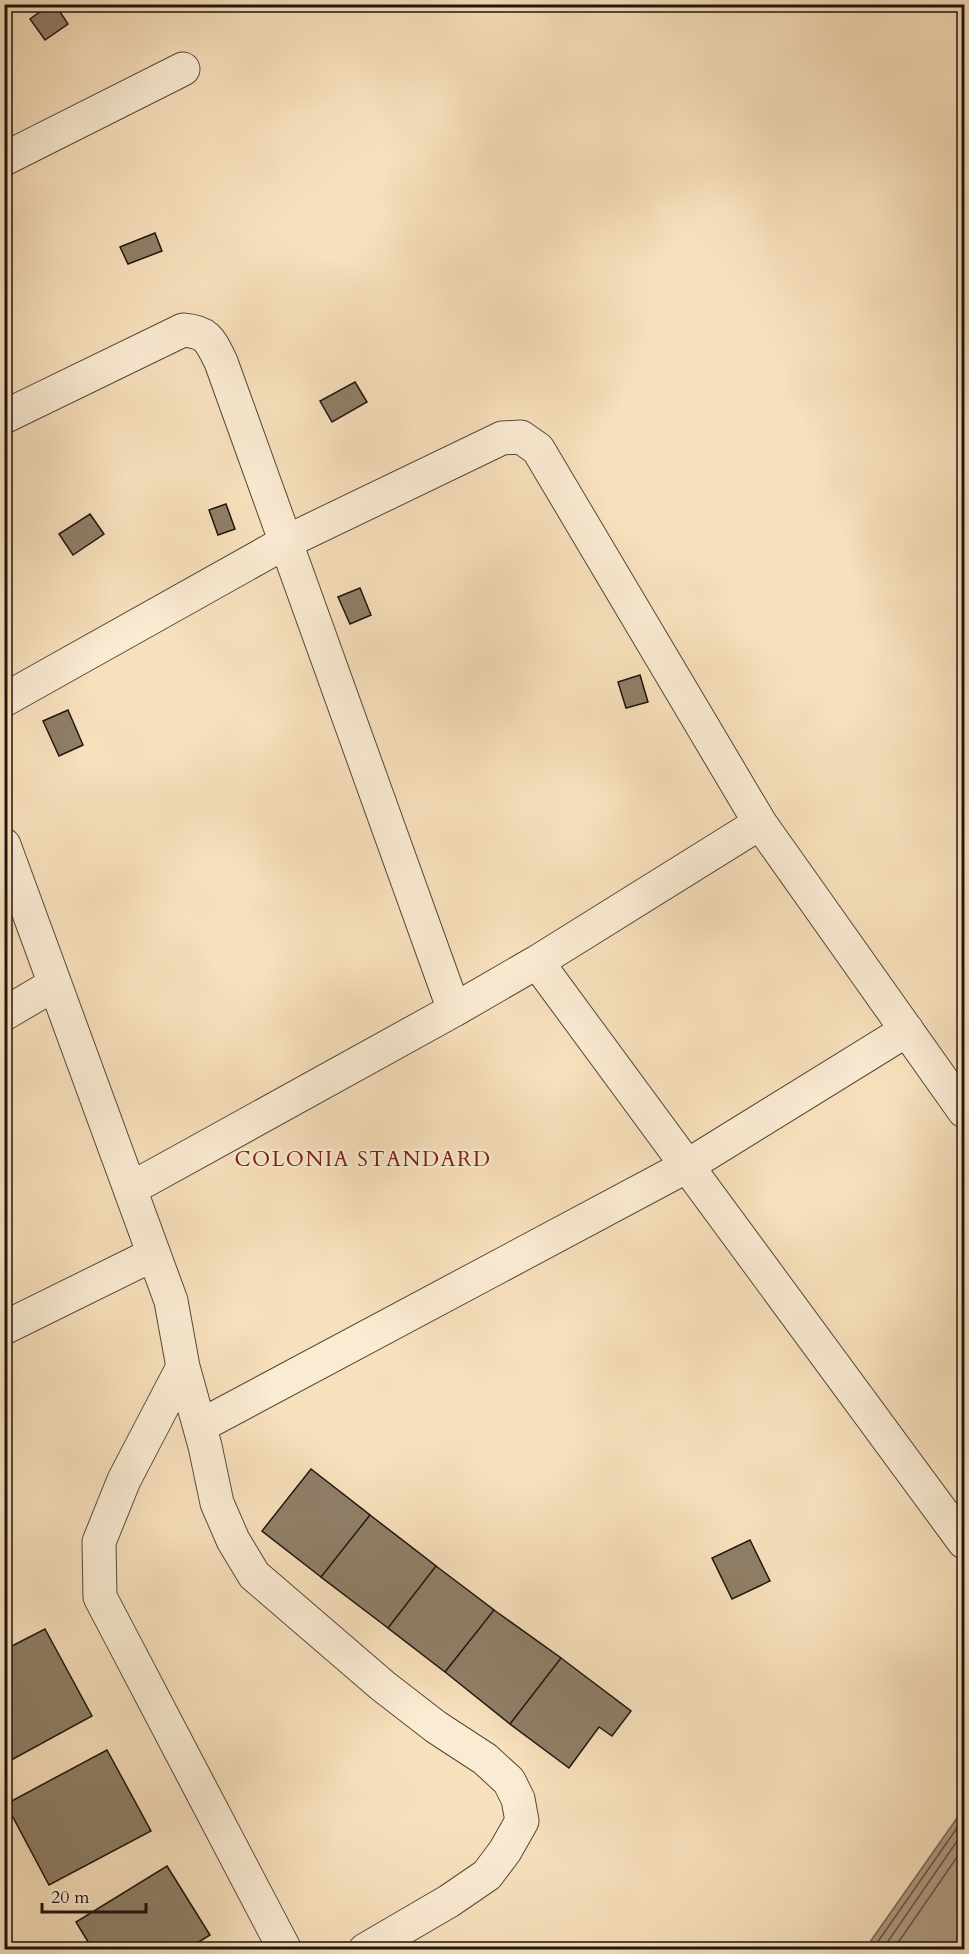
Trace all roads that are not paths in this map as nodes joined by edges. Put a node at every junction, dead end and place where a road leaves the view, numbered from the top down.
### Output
1 (183, 69) dead end
2 (4, 159) edge
3 (4, 417) edge
4 (286, 542) junction
5 (4, 700) edge
6 (760, 823) junction
7 (4, 845) edge
8 (537, 962) junction
9 (55, 984) junction
10 (454, 1010) junction
11 (4, 1014) edge
12 (907, 1030) junction
13 (964, 1111) edge
14 (687, 1166) junction
15 (130, 1189) junction
16 (154, 1254) junction
17 (4, 1328) edge
18 (183, 1367) junction
19 (200, 1426) junction
20 (964, 1542) edge
21 (285, 1950) edge
22 (365, 1950) edge

1 - 2 street
3 - 4 street
4 - 5 street
4 - 6 street
4 - 10 street
6 - 8 street
6 - 12 street
7 - 9 street
8 - 10 street
8 - 14 street
9 - 11 street
9 - 15 street
10 - 15 street
12 - 13 street
12 - 14 street
14 - 19 street
14 - 20 street
15 - 16 street
16 - 17 street
16 - 18 street
18 - 19 street
18 - 21 street
19 - 22 street

